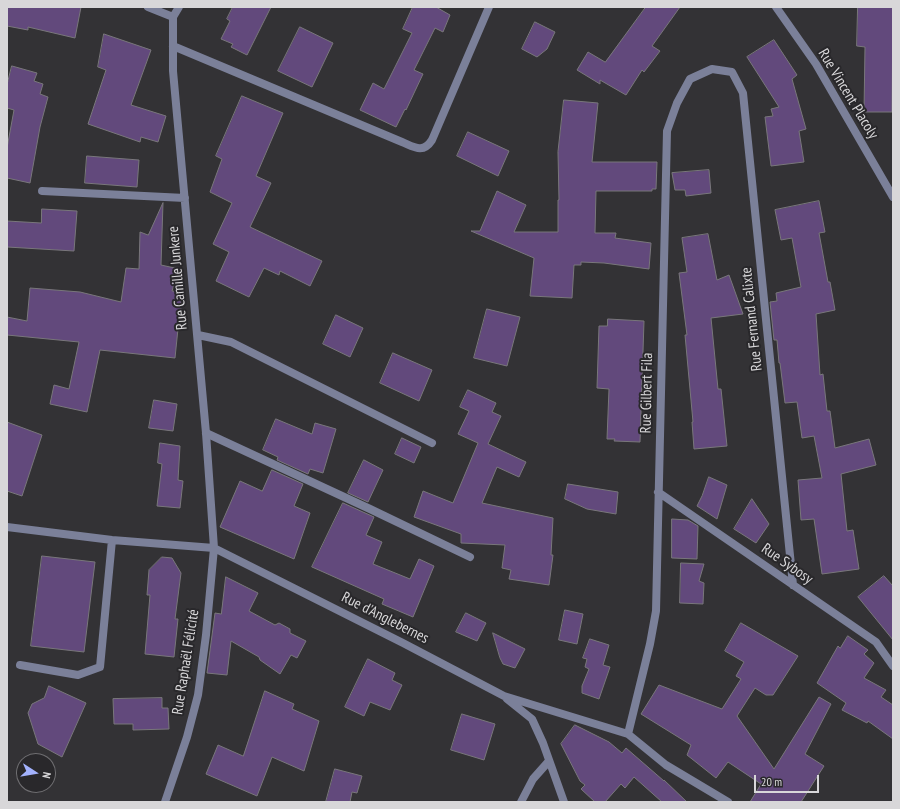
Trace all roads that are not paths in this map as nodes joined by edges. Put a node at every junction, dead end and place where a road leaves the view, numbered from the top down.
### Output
1 (148, 7) edge
2 (179, 7) edge
3 (489, 7) edge
4 (776, 7) edge
5 (174, 17) junction
6 (173, 46) junction
7 (712, 69) joint
8 (42, 190) dead end
9 (893, 197) edge
10 (185, 198) junction
11 (198, 335) junction
12 (206, 433) junction
13 (432, 443) dead end
14 (658, 492) junction
15 (7, 527) edge
16 (112, 540) junction
17 (214, 548) junction
18 (470, 557) dead end
19 (793, 585) junction
20 (20, 665) dead end
21 (893, 666) edge
22 (504, 696) junction
23 (628, 734) junction
24 (549, 761) junction
25 (165, 802) edge
26 (521, 802) edge
27 (564, 802) edge
28 (728, 802) edge

1 - 5 street
2 - 5 street, Rue Camille Junkere
3 - 6 street
4 - 9 street, Rue Vincent Placoly
5 - 6 street, Rue Camille Junkere
6 - 10 street, Rue Camille Junkere
7 - 14 street, Rue Gilbert Fila
7 - 19 street, Rue Fernand Calixte
8 - 10 street
10 - 11 street, Rue Camille Junkere
11 - 12 street, Rue Camille Junkere
11 - 13 street
12 - 17 street, Rue Camille Junkere
12 - 18 street
14 - 19 street, Rue Sybosy
14 - 23 street, Rue Gilbert Fila
15 - 16 street, Rue d'Anglebernes
16 - 17 street, Rue d'Anglebernes
16 - 20 street
17 - 22 street, Rue d'Anglebernes
17 - 25 street, Rue Raphaël Félicité
19 - 21 street, Rue Sybosy
22 - 23 street, Rue d'Anglebernes
22 - 24 street
23 - 28 street, Rue d'Anglebernes
24 - 26 street
24 - 27 street

